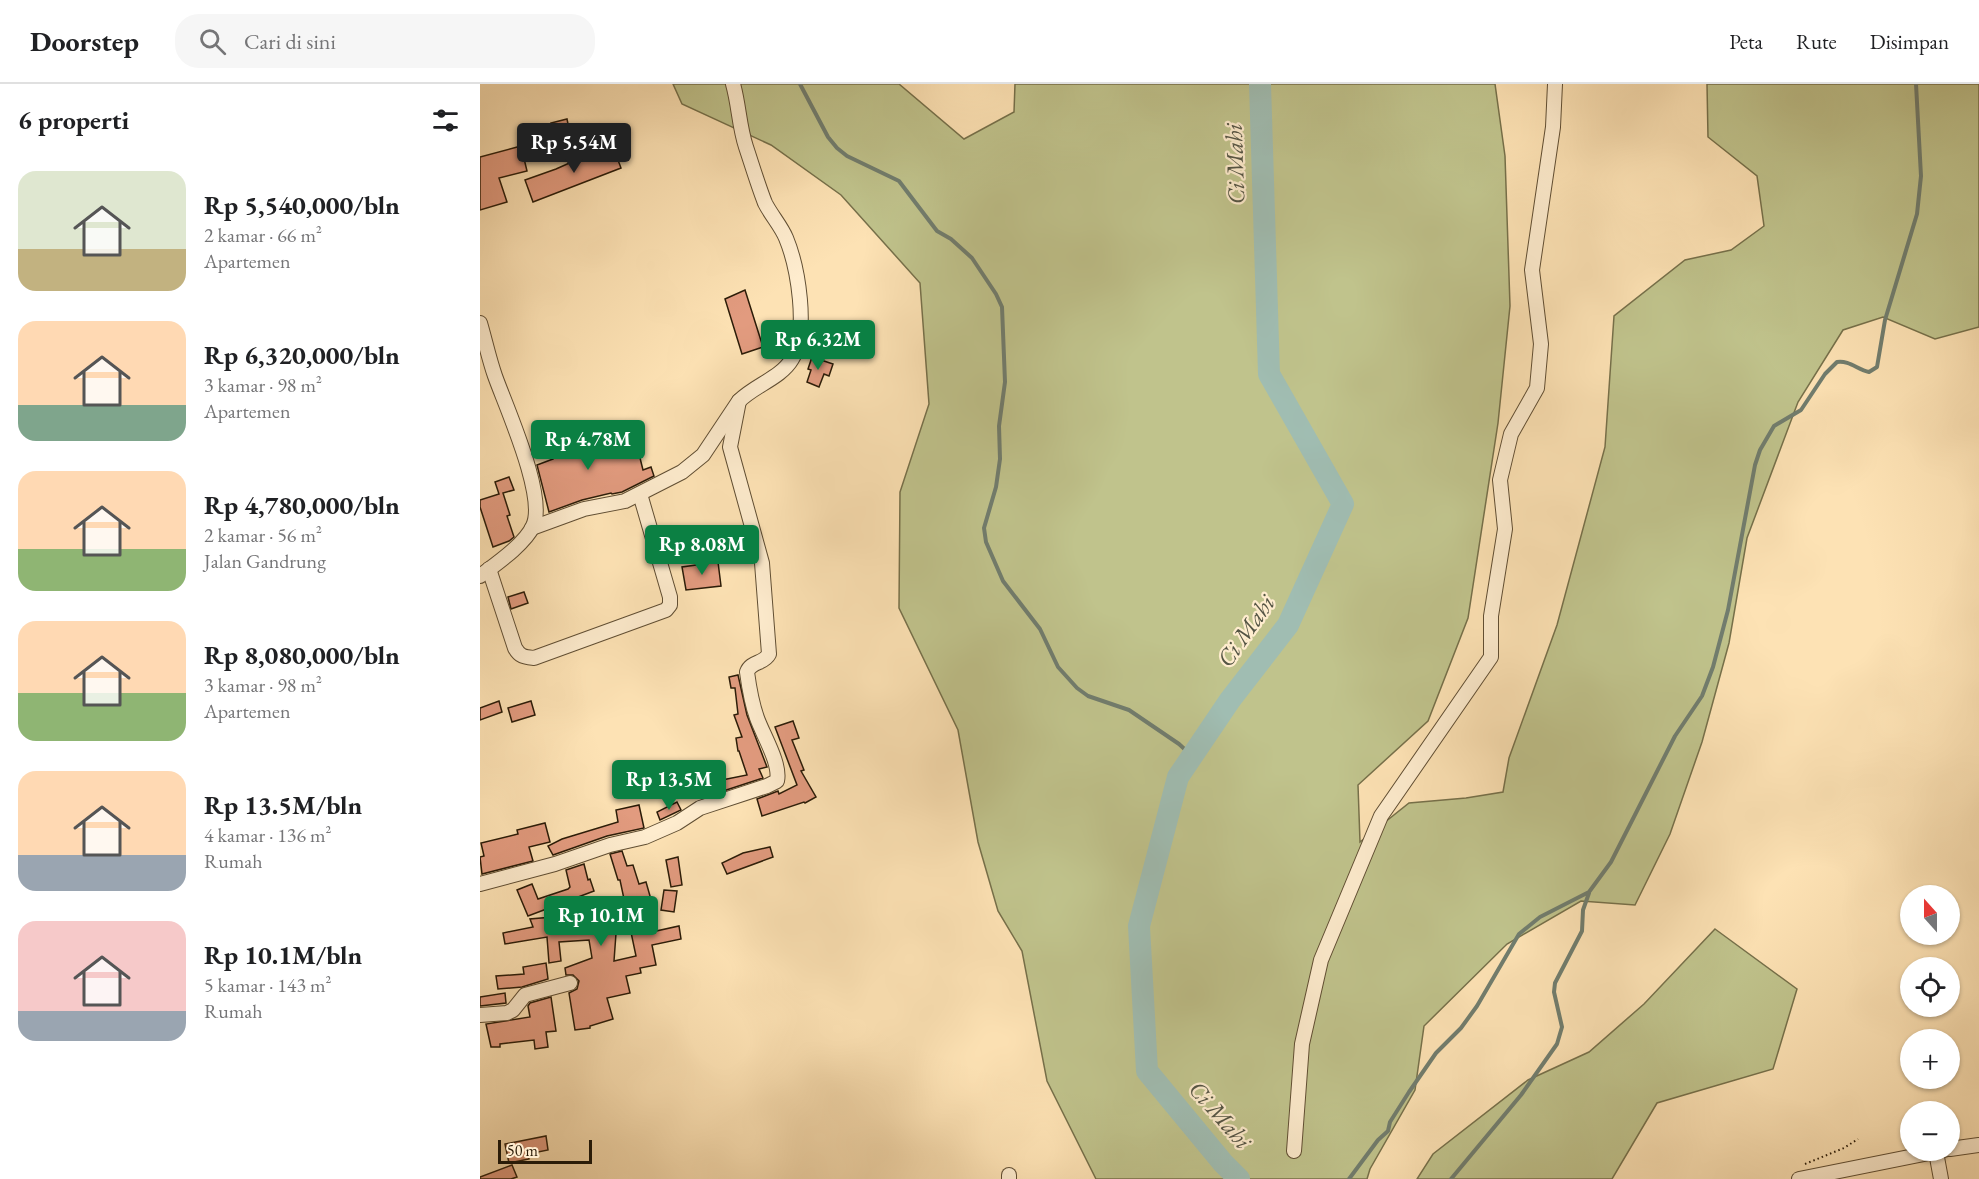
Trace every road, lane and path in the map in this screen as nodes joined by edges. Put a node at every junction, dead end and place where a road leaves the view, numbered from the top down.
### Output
1 (733, 84) edge
2 (1555, 84) edge
3 (480, 323) edge
4 (739, 401) junction
5 (640, 494) junction
6 (532, 528) junction
7 (485, 573) edge
8 (480, 884) edge
9 (570, 983) dead end
10 (480, 1016) edge
11 (1858, 1139) dead end
12 (1979, 1144) edge
13 (1960, 1148) edge
14 (1294, 1151) dead end
15 (1907, 1161) edge
16 (1942, 1161) edge
17 (1868, 1172) edge
18 (1799, 1179) edge
19 (1941, 1179) edge

1 - 4 street
2 - 14 street
3 - 6 street
4 - 5 street
4 - 8 street
5 - 6 street
5 - 7 street
6 - 7 street
9 - 10 street
11 - 18 path
12 - 13 street
15 - 17 street
16 - 19 street
17 - 18 street

